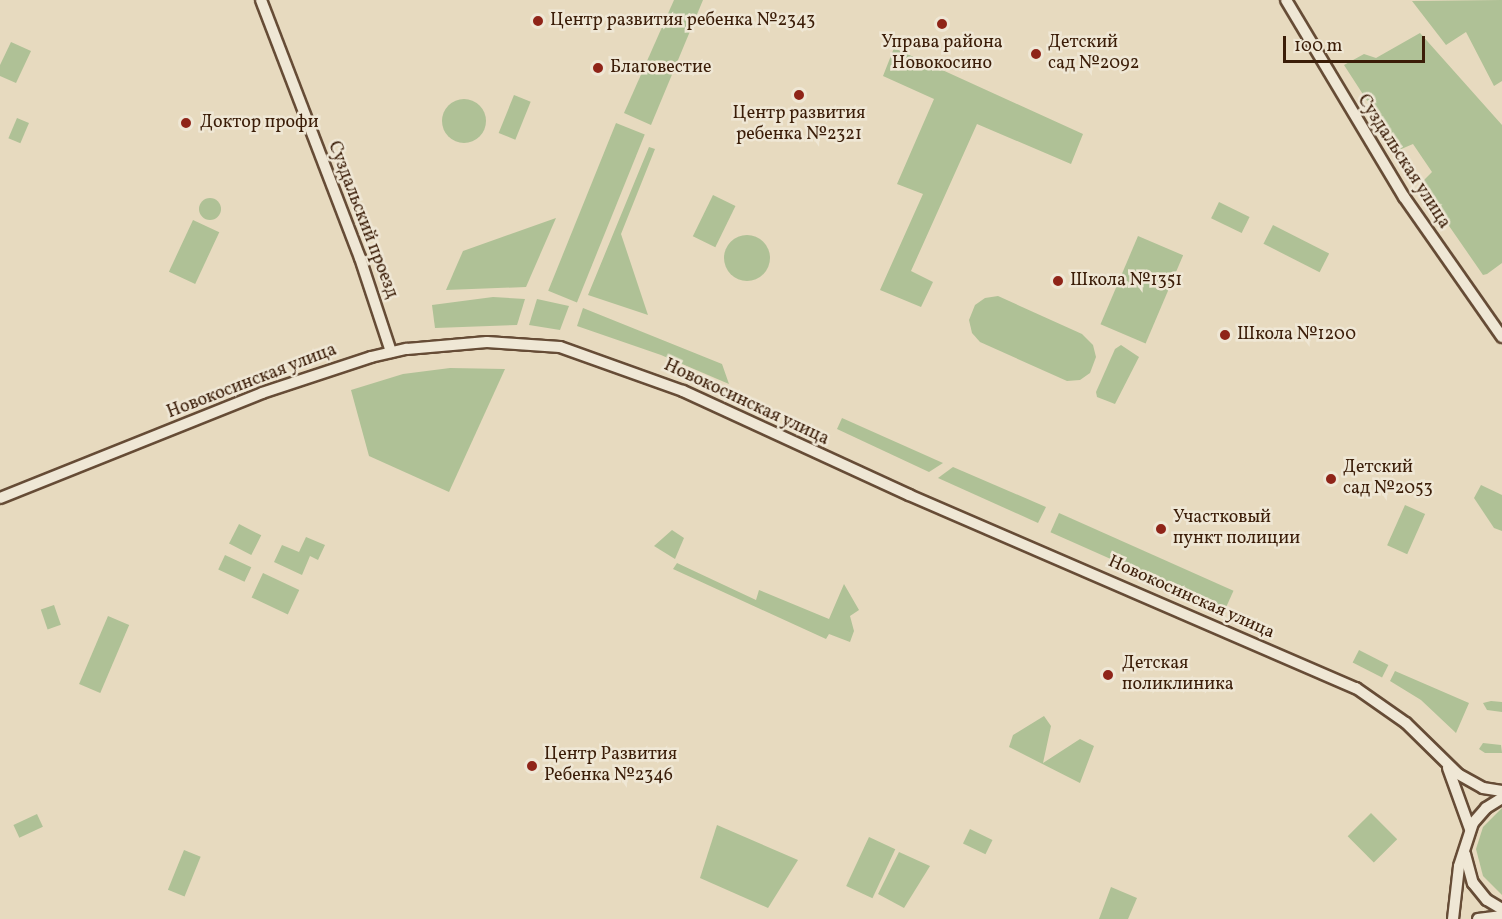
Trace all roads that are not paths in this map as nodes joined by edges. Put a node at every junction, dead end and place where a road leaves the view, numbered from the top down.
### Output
1 (261, 0) edge
2 (1286, 0) edge
3 (1502, 337) edge
4 (391, 352) junction
5 (0, 498) edge
6 (1440, 755) junction
7 (1502, 792) edge
8 (1502, 798) edge
9 (1486, 808) junction
10 (1468, 837) junction
11 (1502, 909) edge
12 (1502, 916) edge
13 (1453, 919) edge
14 (1478, 919) edge

1 - 4 street, Суздальский проезд
2 - 3 street, Суздальская улица
4 - 5 street, Новокосинская улица
4 - 6 street, Новокосинская улица
6 - 7 street, Новокосинская улица
6 - 10 street
7 - 9 street
8 - 9 street
9 - 10 street
10 - 11 street
10 - 13 street
12 - 14 street

